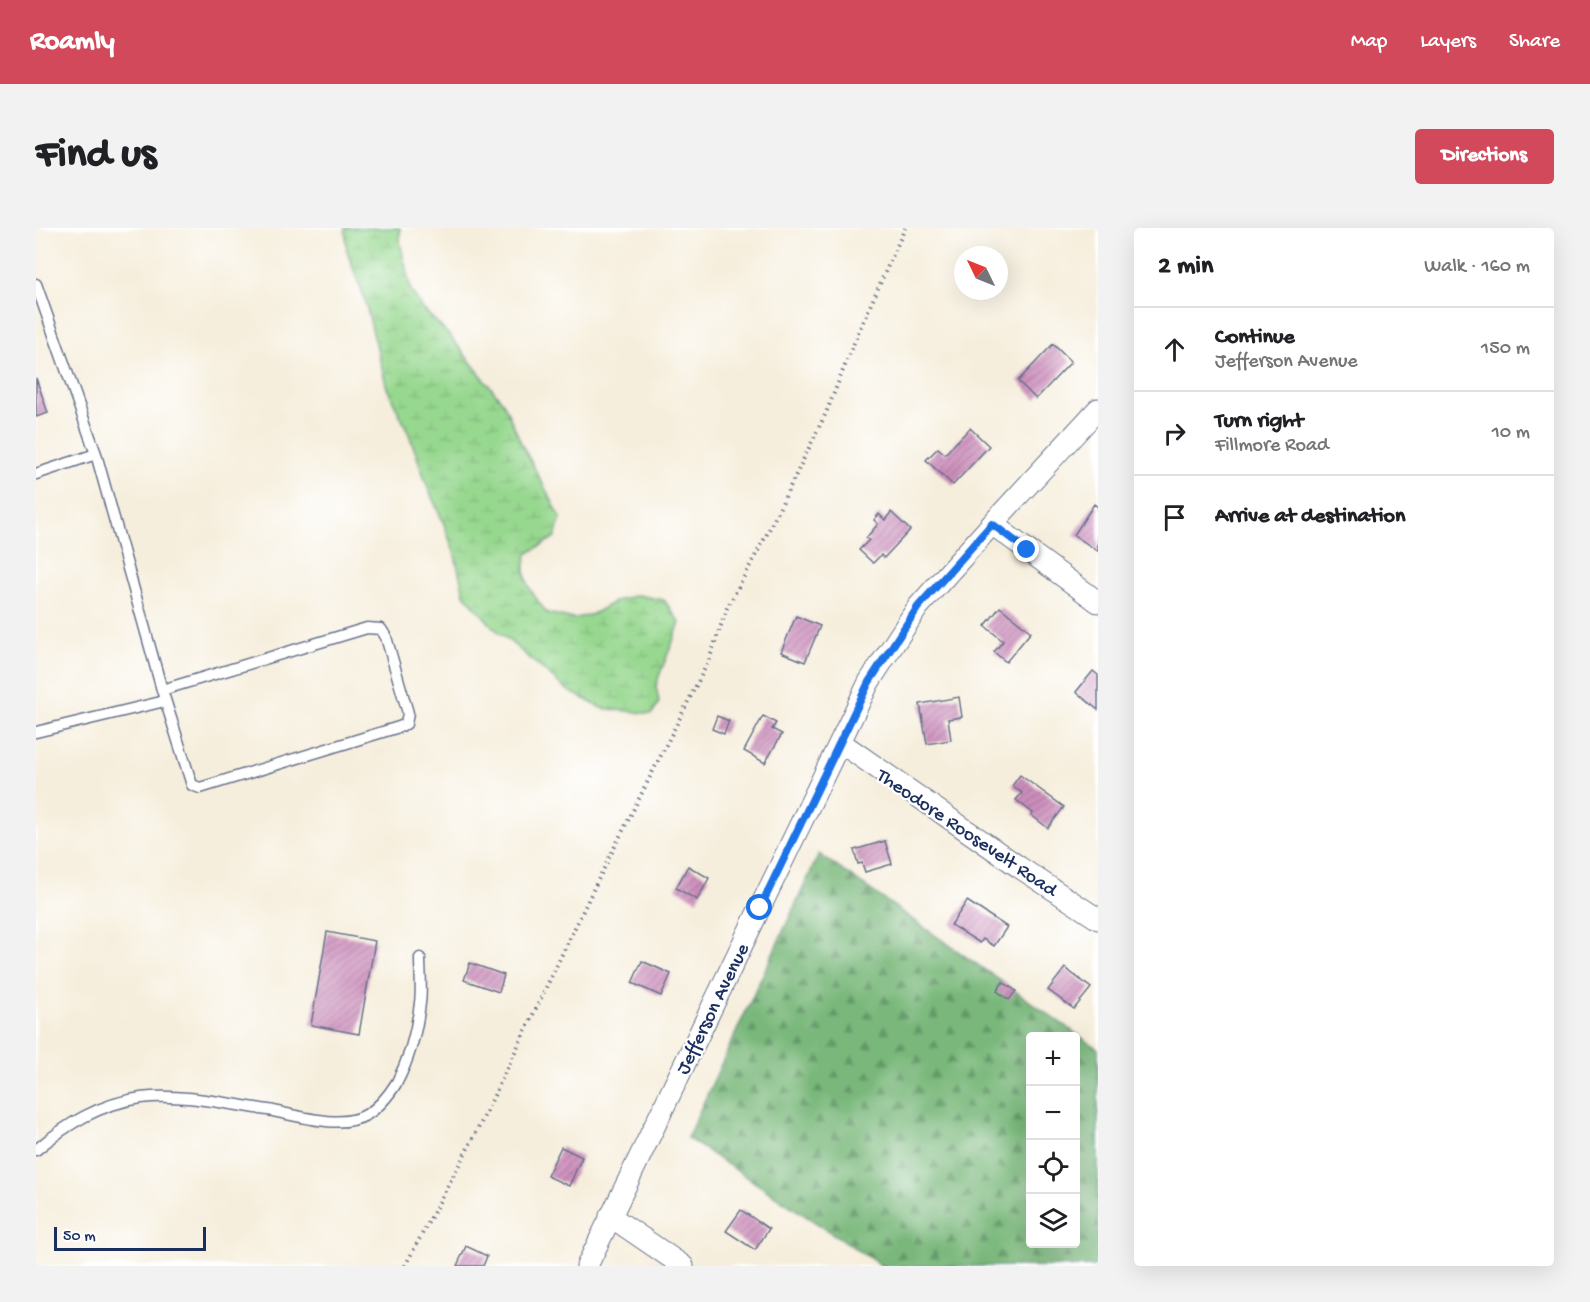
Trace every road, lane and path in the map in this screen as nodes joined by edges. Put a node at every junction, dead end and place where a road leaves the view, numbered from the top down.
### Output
1 (905, 228) edge
2 (36, 284) edge
3 (1098, 409) edge
4 (96, 454) junction
5 (36, 474) edge
6 (992, 524) junction
7 (1098, 602) edge
8 (163, 696) junction
9 (36, 732) edge
10 (840, 742) junction
11 (1098, 919) edge
12 (420, 958) dead end
13 (36, 1150) edge
14 (610, 1216) junction
15 (405, 1266) edge
16 (586, 1266) edge
17 (683, 1266) edge

1 - 15 path
2 - 4 lane
3 - 6 street, Jefferson Avenue
4 - 5 lane
4 - 8 lane
6 - 7 street
6 - 10 street, Jefferson Avenue
8 - 8 lane
8 - 9 lane
10 - 11 street, Theodore Roosevelt Road
10 - 14 street, Jefferson Avenue
12 - 13 lane
14 - 16 street, Jefferson Avenue
14 - 17 street

